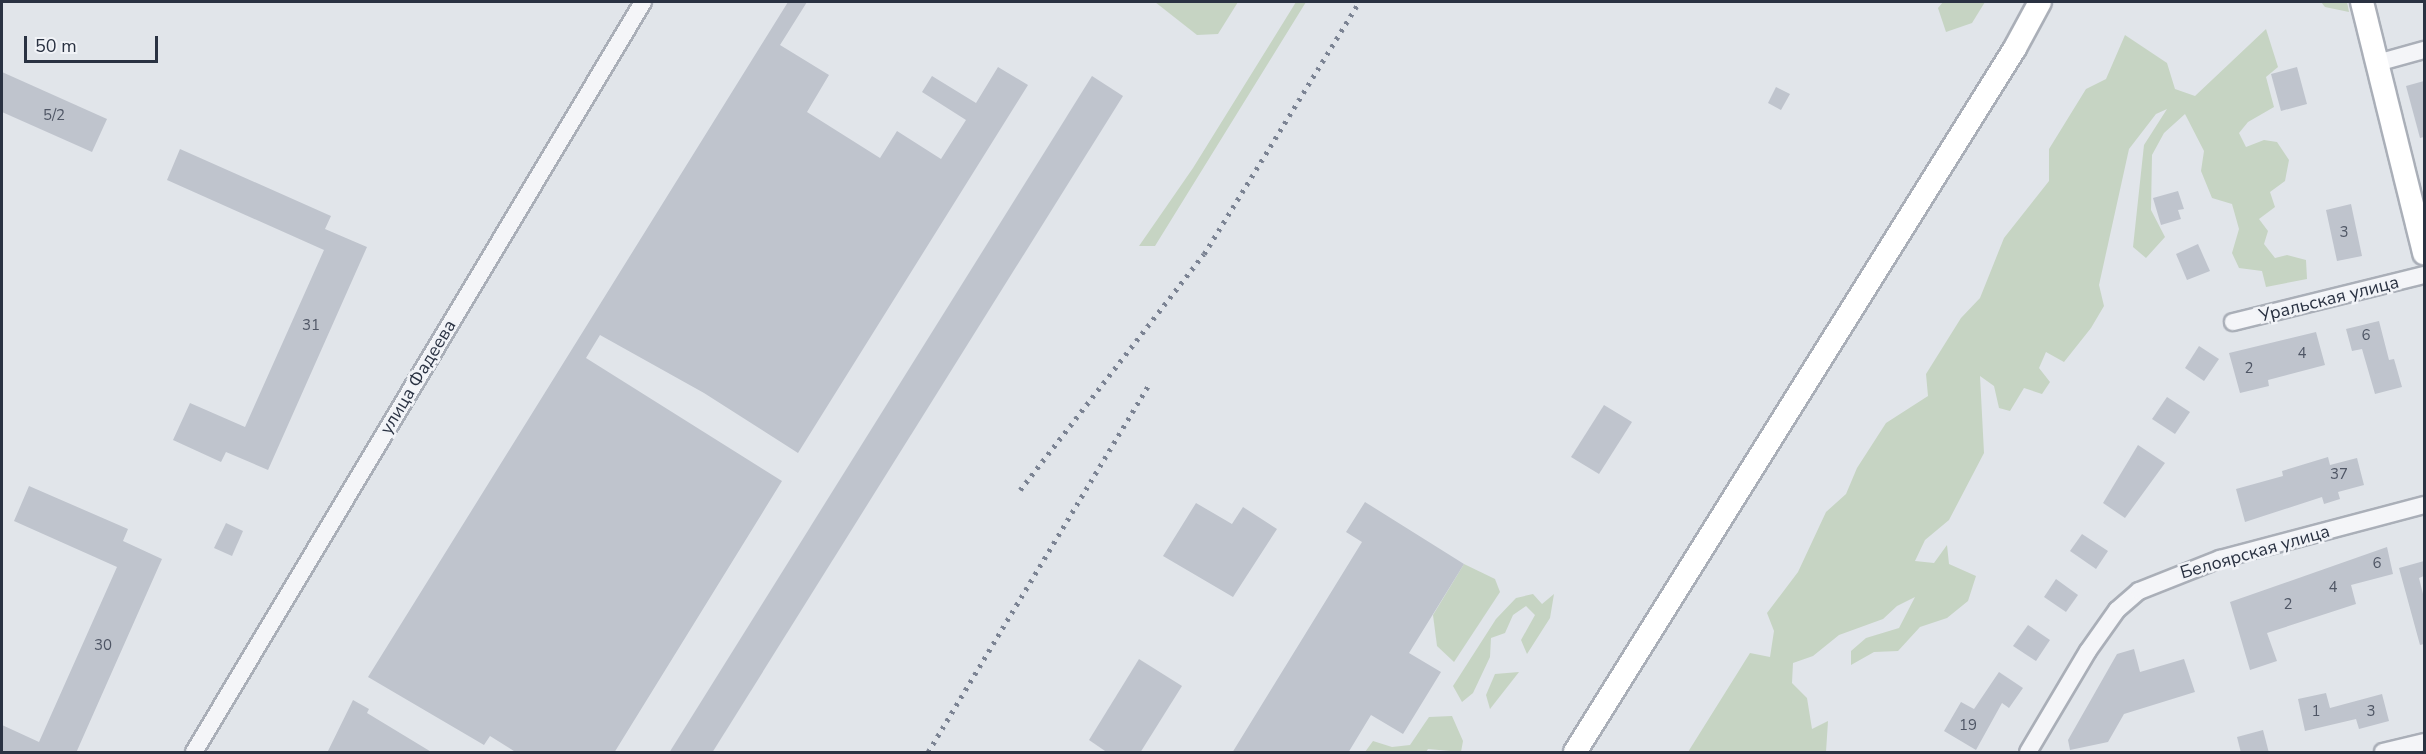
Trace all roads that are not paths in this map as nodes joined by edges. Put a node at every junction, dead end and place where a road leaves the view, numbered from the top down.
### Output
1 (643, 2) edge
2 (2040, 2) edge
3 (2362, 2) edge
4 (2424, 50) edge
5 (2377, 63) junction
6 (2424, 253) edge
7 (2424, 275) edge
8 (2233, 322) dead end
9 (2424, 505) edge
10 (2424, 742) edge
11 (2039, 745) edge
12 (194, 753) edge
13 (1575, 753) edge
14 (2028, 753) edge
15 (2383, 753) edge

1 - 12 street, улица Фадеева
2 - 13 street
3 - 5 street
4 - 5 street
5 - 6 street
7 - 8 street, Уральская улица
9 - 11 street, Белоярская улица
10 - 15 street
11 - 14 street, Белоярская улица

